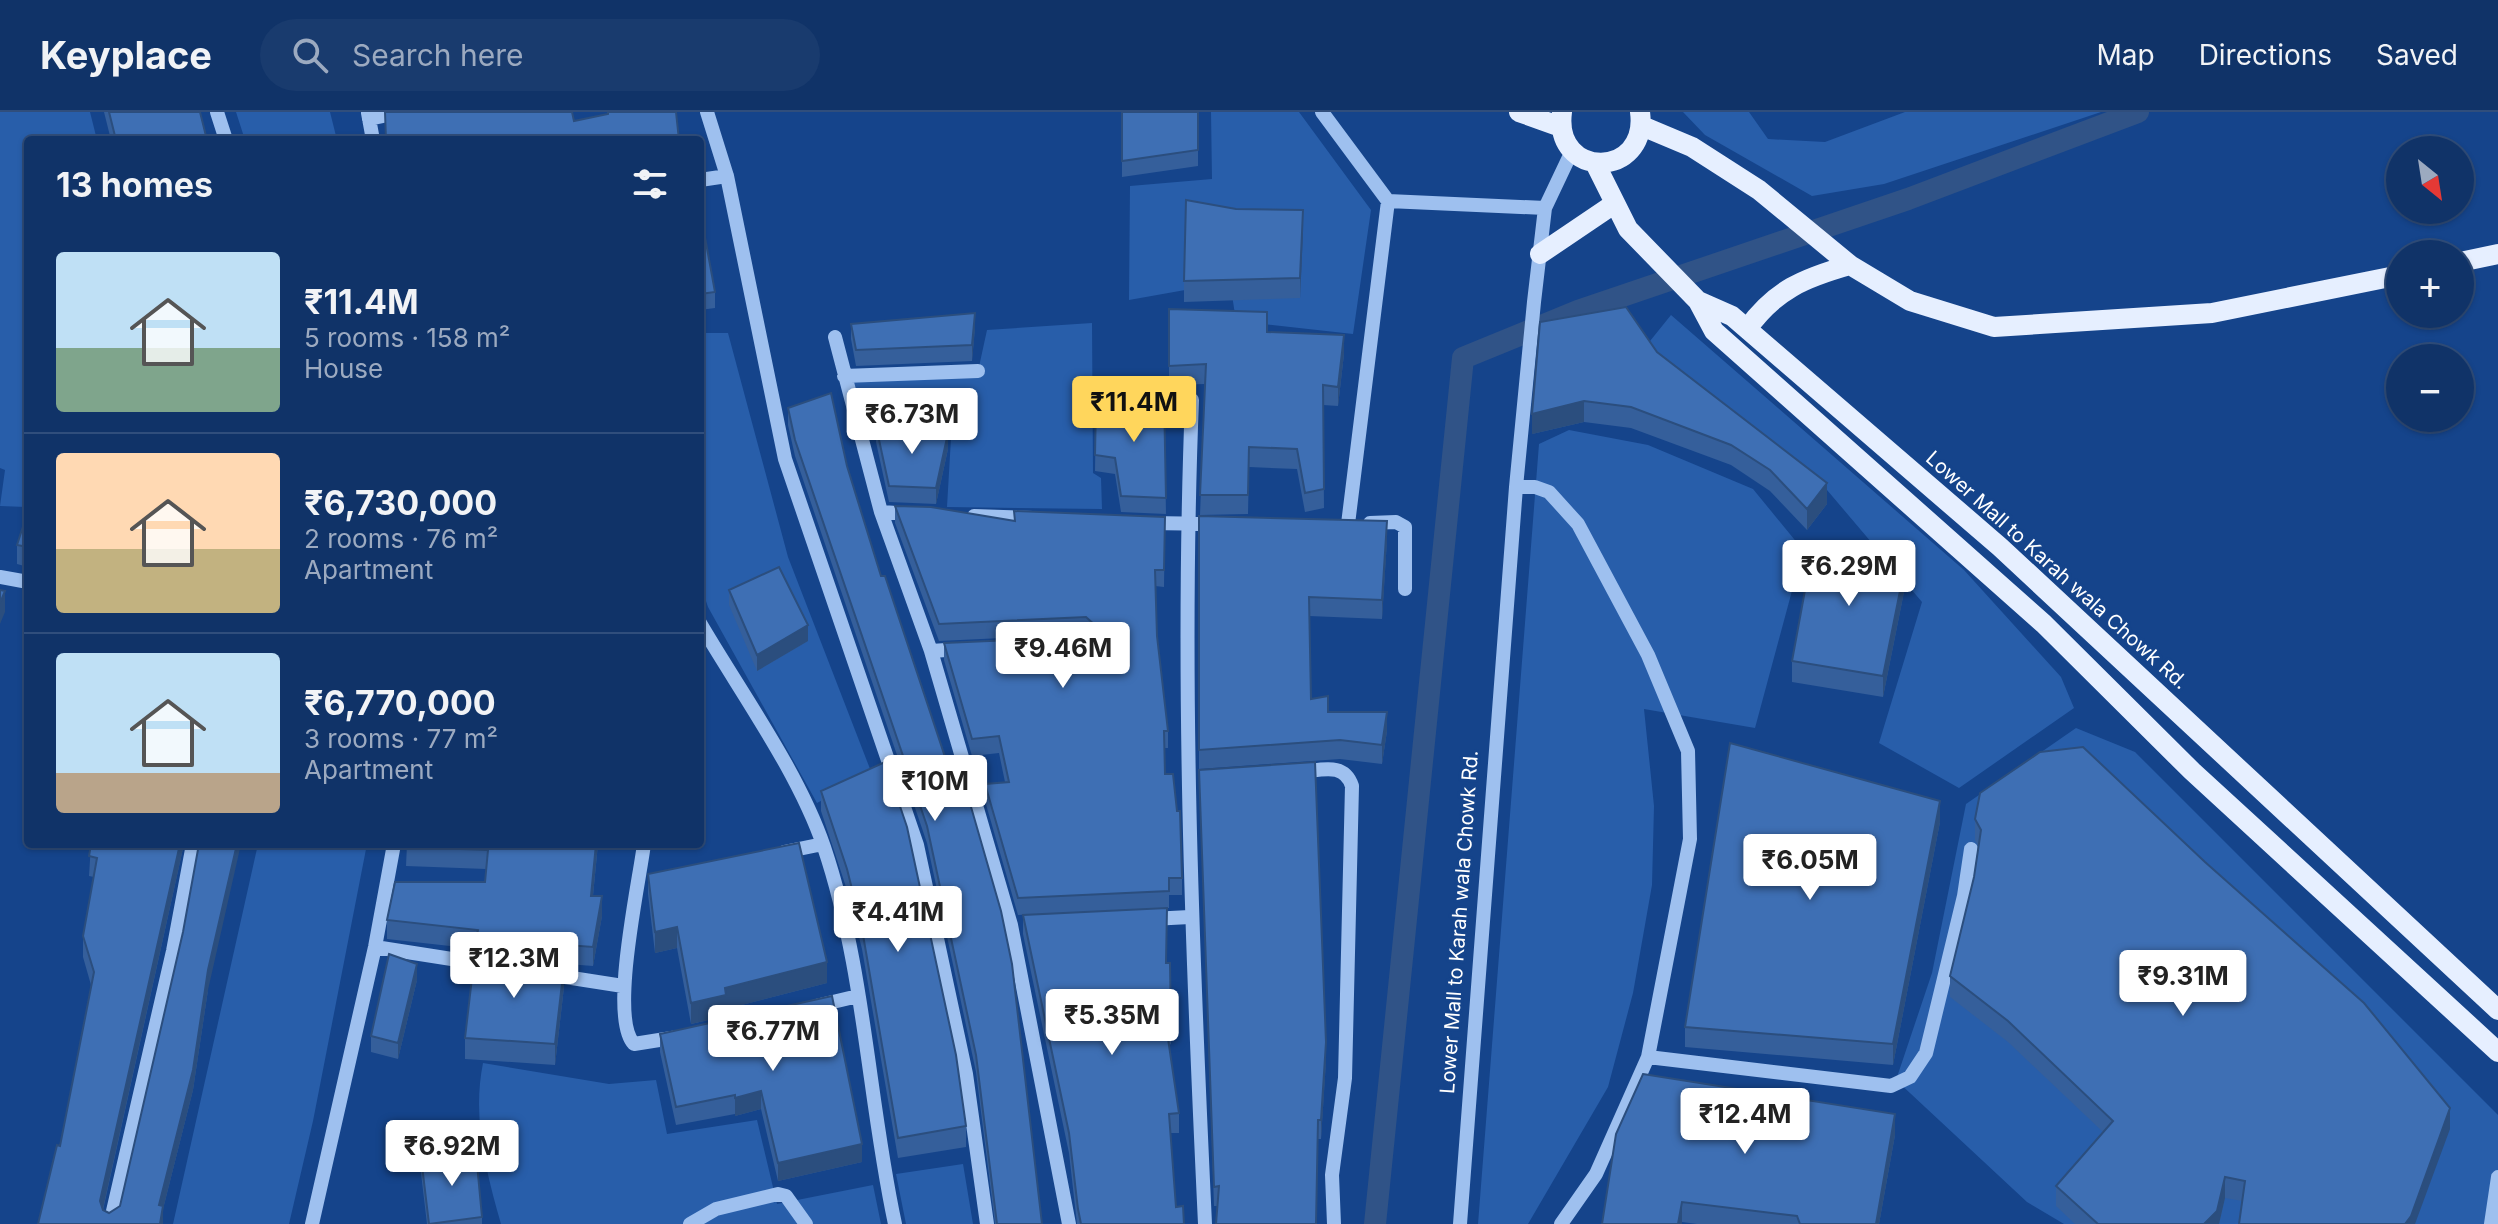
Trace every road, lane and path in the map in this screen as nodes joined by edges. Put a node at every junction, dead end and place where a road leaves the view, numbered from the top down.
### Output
1 (217, 112) edge
2 (402, 112) edge
3 (707, 112) edge
4 (1322, 112) edge
5 (1519, 112) edge
6 (368, 115) edge
7 (1562, 119) edge
8 (1641, 119) edge
9 (225, 136) edge
10 (372, 136) edge
11 (1572, 151) junction
12 (1595, 163) junction
13 (727, 176) junction
14 (704, 179) edge
15 (1388, 201) junction
16 (1614, 204) junction
17 (1545, 208) junction
18 (1540, 254) junction
19 (2498, 254) edge
20 (1842, 259) junction
21 (2474, 259) edge
22 (2386, 278) edge
23 (1695, 298) junction
24 (1747, 329) junction
25 (835, 337) dead end
26 (978, 371) dead end
27 (844, 376) junction
28 (1192, 400) dead end
29 (1516, 487) junction
30 (881, 512) junction
31 (927, 514) edge
32 (957, 515) edge
33 (1049, 519) edge
34 (1141, 523) edge
35 (1231, 524) edge
36 (1187, 525) junction
37 (0, 577) edge
38 (24, 581) edge
39 (1405, 589) dead end
40 (704, 630) edge
41 (977, 649) edge
42 (931, 651) junction
43 (1286, 773) edge
44 (823, 844) junction
45 (192, 848) edge
46 (393, 848) edge
47 (644, 848) edge
48 (1971, 849) dead end
49 (762, 857) edge
50 (655, 879) edge
51 (640, 882) junction
52 (1190, 917) junction
53 (1130, 920) edge
54 (375, 947) junction
55 (499, 967) edge
56 (530, 971) edge
57 (623, 986) junction
58 (858, 996) junction
59 (797, 1010) edge
60 (2498, 1010) edge
61 (690, 1035) edge
62 (2496, 1045) edge
63 (1648, 1057) junction
64 (2498, 1177) edge
65 (110, 1224) edge
66 (312, 1224) edge
67 (690, 1224) edge
68 (806, 1224) edge
69 (895, 1224) edge
70 (987, 1224) edge
71 (1069, 1224) edge
72 (1205, 1224) edge
73 (1334, 1224) edge
74 (1460, 1224) edge
75 (1561, 1224) edge
76 (2491, 1224) edge

1 - 9 street
2 - 6 street
3 - 13 street
4 - 15 street
5 - 7 main road
6 - 10 street
7 - 11 main road
8 - 12 main road
8 - 20 main road
11 - 12 main road
11 - 17 street, Lower Mall to Karah wala Chowk Rd.
12 - 16 main road, Lower Mall to Karah wala Chowk Rd.
13 - 14 street
13 - 70 street
15 - 17 street
15 - 39 street
16 - 18 main road
16 - 23 main road, Lower Mall to Karah wala Chowk Rd.
17 - 18 street, Lower Mall to Karah wala Chowk Rd.
18 - 29 street, Lower Mall to Karah wala Chowk Rd.
19 - 21 main road
20 - 22 main road
20 - 24 main road
23 - 24 main road, Lower Mall to Karah wala Chowk Rd.
23 - 62 main road
24 - 60 main road, Lower Mall to Karah wala Chowk Rd.
25 - 27 street
26 - 27 street
27 - 30 street
28 - 36 street
29 - 63 street
29 - 74 street, Lower Mall to Karah wala Chowk Rd.
30 - 31 street
30 - 42 street
32 - 33 street
34 - 36 street
35 - 36 street
36 - 52 street
37 - 38 street
40 - 44 street
41 - 42 street
42 - 71 street
43 - 73 street
44 - 49 street
44 - 58 street
45 - 65 street
46 - 54 street
47 - 51 street
48 - 63 street
50 - 51 street
51 - 57 street
52 - 53 street
52 - 72 street
54 - 55 street
54 - 66 street
56 - 57 street
57 - 61 street
58 - 59 street
58 - 69 street
63 - 75 street
64 - 76 street
67 - 68 street

